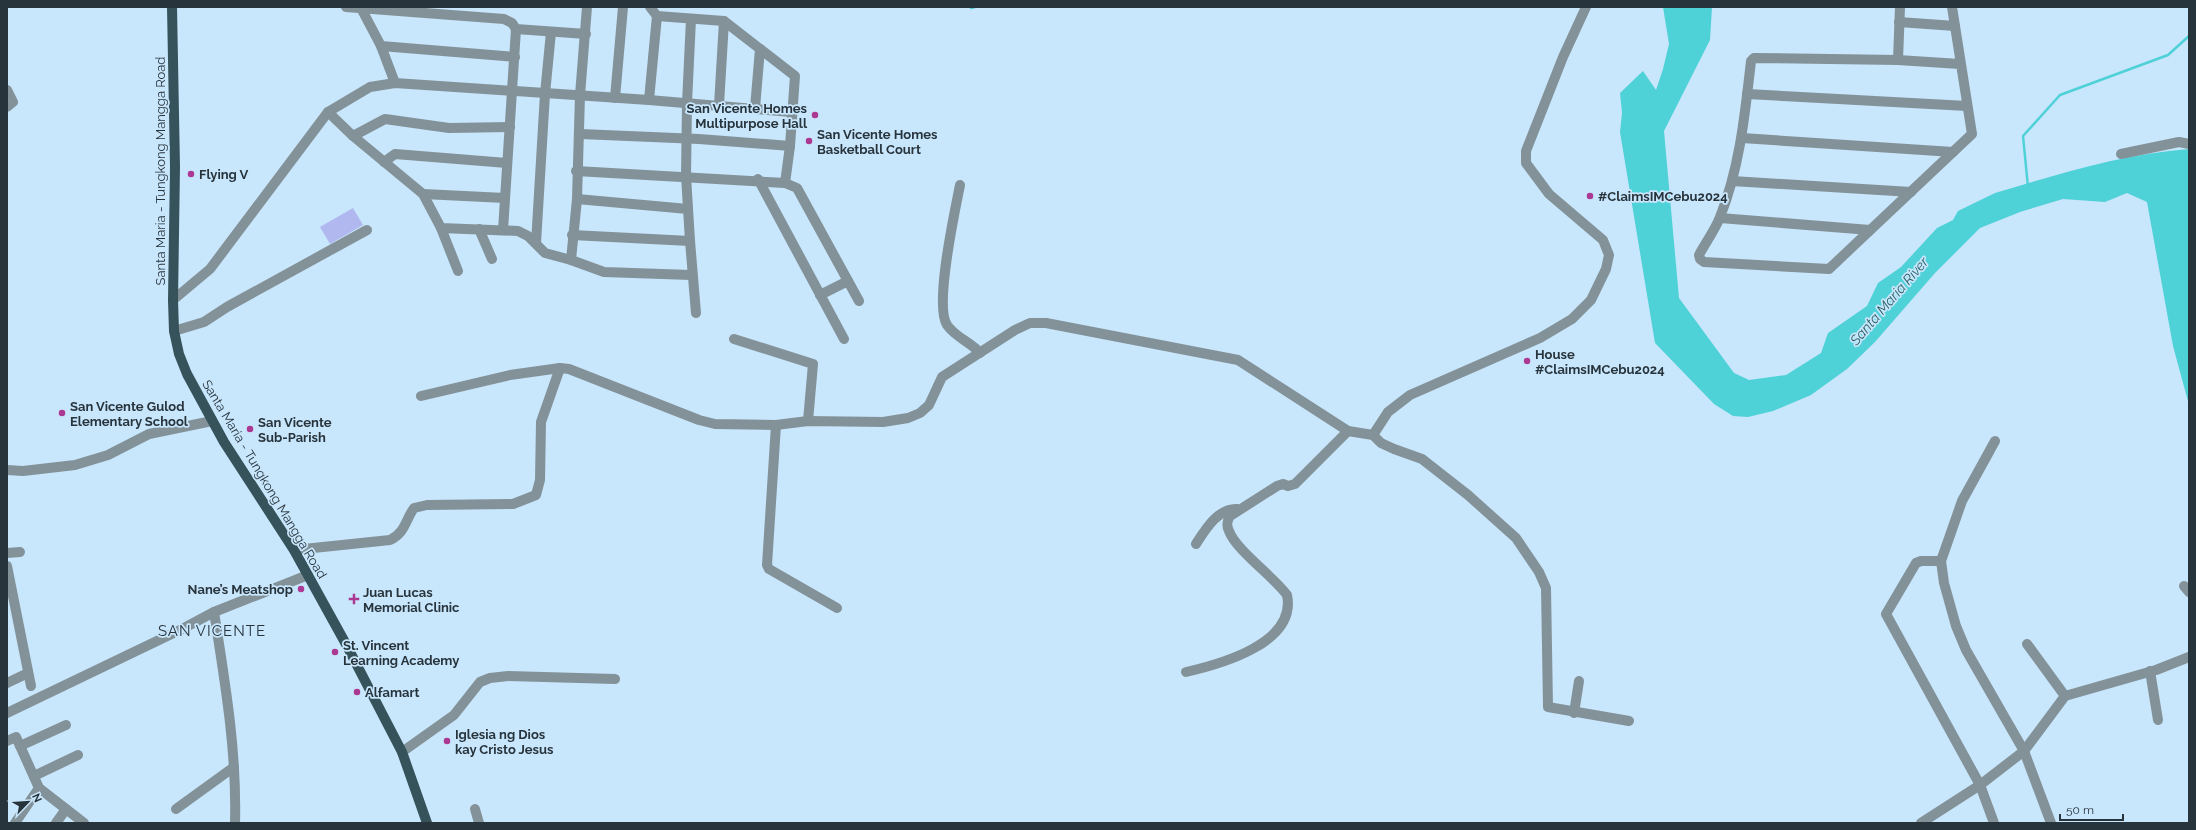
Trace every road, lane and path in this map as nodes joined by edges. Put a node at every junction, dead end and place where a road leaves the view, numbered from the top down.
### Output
1 (172, 7) edge
2 (346, 7) edge
3 (587, 7) edge
4 (623, 7) edge
5 (650, 7) edge
6 (1586, 7) edge
7 (1900, 7) edge
8 (1952, 7) edge
9 (361, 8) junction
10 (657, 16) junction
11 (691, 19) junction
12 (724, 21) junction
13 (1898, 22) junction
14 (1955, 26) junction
15 (516, 29) junction
16 (552, 32) junction
17 (586, 34) junction
18 (381, 46) junction
19 (760, 49) junction
20 (515, 57) junction
21 (1898, 60) junction
22 (1960, 64) junction
23 (395, 83) junction
24 (7, 90) edge
25 (512, 91) junction
26 (545, 94) junction
27 (1747, 94) junction
28 (580, 95) junction
29 (615, 98) junction
30 (649, 100) junction
31 (687, 103) junction
32 (719, 105) junction
33 (1967, 106) junction
34 (7, 107) edge
35 (755, 108) junction
36 (328, 112) junction
37 (791, 112) junction
38 (510, 127) junction
39 (580, 134) junction
40 (353, 136) junction
41 (1742, 138) junction
42 (686, 139) junction
43 (2189, 144) edge
44 (790, 146) junction
45 (1953, 152) junction
46 (2121, 154) dead end
47 (384, 162) junction
48 (507, 163) junction
49 (576, 171) junction
50 (686, 176) junction
51 (758, 180) junction
52 (1732, 181) junction
53 (785, 183) junction
54 (960, 185) dead end
55 (1910, 192) junction
56 (423, 194) junction
57 (505, 198) junction
58 (577, 199) junction
59 (688, 209) junction
60 (1720, 218) junction
61 (441, 228) junction
62 (479, 229) junction
63 (367, 230) dead end
64 (503, 230) junction
65 (1870, 230) junction
66 (572, 235) junction
67 (690, 241) junction
68 (536, 243) junction
69 (492, 259) dead end
70 (571, 260) junction
71 (458, 271) dead end
72 (691, 275) junction
73 (848, 281) junction
74 (820, 295) junction
75 (173, 300) junction
76 (859, 301) dead end
77 (696, 313) dead end
78 (174, 331) junction
79 (734, 339) dead end
80 (844, 339) dead end
81 (980, 353) junction
82 (560, 368) junction
83 (421, 396) dead end
84 (212, 421) junction
85 (808, 421) junction
86 (776, 425) junction
87 (1348, 430) junction
88 (1373, 435) junction
89 (1995, 441) dead end
90 (7, 470) edge
91 (1241, 509) junction
92 (1196, 544) dead end
93 (294, 550) junction
94 (20, 552) dead end
95 (7, 553) edge
96 (1941, 562) junction
97 (7, 566) edge
98 (308, 575) junction
99 (837, 608) dead end
100 (214, 612) junction
101 (2027, 644) dead end
102 (2189, 657) edge
103 (2150, 671) junction
104 (1186, 672) dead end
105 (28, 673) junction
106 (615, 679) dead end
107 (1579, 681) dead end
108 (7, 683) edge
109 (31, 686) dead end
110 (2065, 696) junction
111 (7, 713) edge
112 (1574, 713) junction
113 (2158, 720) dead end
114 (1629, 721) dead end
115 (66, 725) dead end
116 (7, 741) edge
117 (20, 746) junction
118 (2024, 751) junction
119 (402, 752) junction
120 (78, 755) dead end
121 (234, 768) junction
122 (34, 776) junction
123 (1980, 785) junction
124 (39, 788) junction
125 (475, 808) dead end
126 (66, 809) junction
127 (176, 809) dead end
128 (1932, 820) edge
129 (15, 823) edge
130 (56, 823) edge
131 (84, 823) edge
132 (235, 823) edge
133 (427, 823) edge
134 (479, 823) edge
135 (1922, 823) edge
136 (1994, 823) edge
137 (2051, 823) edge

1 - 75 main road, Santa Maria - Tungkong Mangga Road
2 - 9 street
3 - 17 street
4 - 29 street
5 - 10 street
6 - 88 street
7 - 13 street
8 - 14 street
9 - 15 street
9 - 18 street
10 - 11 street
10 - 30 street
11 - 12 street
11 - 31 street
12 - 19 street
12 - 32 street
13 - 14 street
13 - 21 street
14 - 22 street
15 - 16 street
15 - 20 street
16 - 17 street
16 - 26 street
17 - 28 street
18 - 20 street
18 - 23 street
19 - 35 street
19 - 37 street
20 - 25 street
21 - 22 street
21 - 27 street
22 - 33 street
23 - 25 street
23 - 36 street
24 - 34 street
25 - 26 street
25 - 38 street
26 - 28 street
26 - 68 street
27 - 33 street
27 - 41 street
28 - 29 street
28 - 39 street
29 - 30 street
30 - 31 street
31 - 32 street
31 - 42 street
32 - 35 street
33 - 45 street
35 - 37 street
36 - 40 street
36 - 75 street
37 - 44 street
38 - 40 street
38 - 48 street
39 - 42 street
39 - 49 street
40 - 47 street
41 - 45 street
41 - 52 street
42 - 44 street
42 - 50 street
43 - 46 street
44 - 53 street
45 - 55 street
47 - 48 street
47 - 56 street
48 - 57 street
49 - 50 street
49 - 58 street
50 - 51 street
50 - 59 street
51 - 53 street
51 - 74 street
52 - 55 street
52 - 60 street
53 - 73 street
54 - 81 street
55 - 65 street
56 - 57 street
56 - 61 street
57 - 64 street
58 - 59 street
58 - 66 street
59 - 67 street
60 - 65 street
60 - 65 street
61 - 62 street
61 - 71 street
62 - 64 street
62 - 69 street
63 - 78 street
64 - 68 street
66 - 67 street
66 - 70 street
67 - 72 street
68 - 70 street
70 - 72 street
72 - 77 street
73 - 74 street
73 - 76 street
74 - 80 street
75 - 78 main road, Santa Maria - Tungkong Mangga Road
78 - 84 main road, Santa Maria - Tungkong Mangga Road
79 - 85 street
81 - 85 street
81 - 87 street
82 - 83 street
82 - 86 street
82 - 93 street
84 - 90 street
84 - 93 main road, Santa Maria - Tungkong Mangga Road
85 - 86 street
86 - 99 street
87 - 88 street
87 - 91 street
88 - 112 street
89 - 96 street
91 - 92 street
91 - 104 street
93 - 98 main road, Santa Maria - Tungkong Mangga Road
94 - 95 street
96 - 118 street
96 - 123 street
97 - 105 street
98 - 100 street
98 - 119 main road, Santa Maria - Tungkong Mangga Road
100 - 111 street
100 - 121 street
101 - 110 street
102 - 103 street
103 - 110 street
103 - 113 street
105 - 108 street
105 - 109 street
106 - 119 street
107 - 112 street
110 - 118 street
112 - 114 street
115 - 117 street
116 - 117 street
117 - 122 street
118 - 123 street
118 - 137 street
119 - 133 main road, Santa Maria - Tungkong Mangga Road
120 - 122 street
121 - 127 street
121 - 132 street
122 - 124 street
123 - 128 street
123 - 136 street
124 - 126 street
124 - 129 street
125 - 134 street
126 - 130 street
126 - 131 street
128 - 135 street

